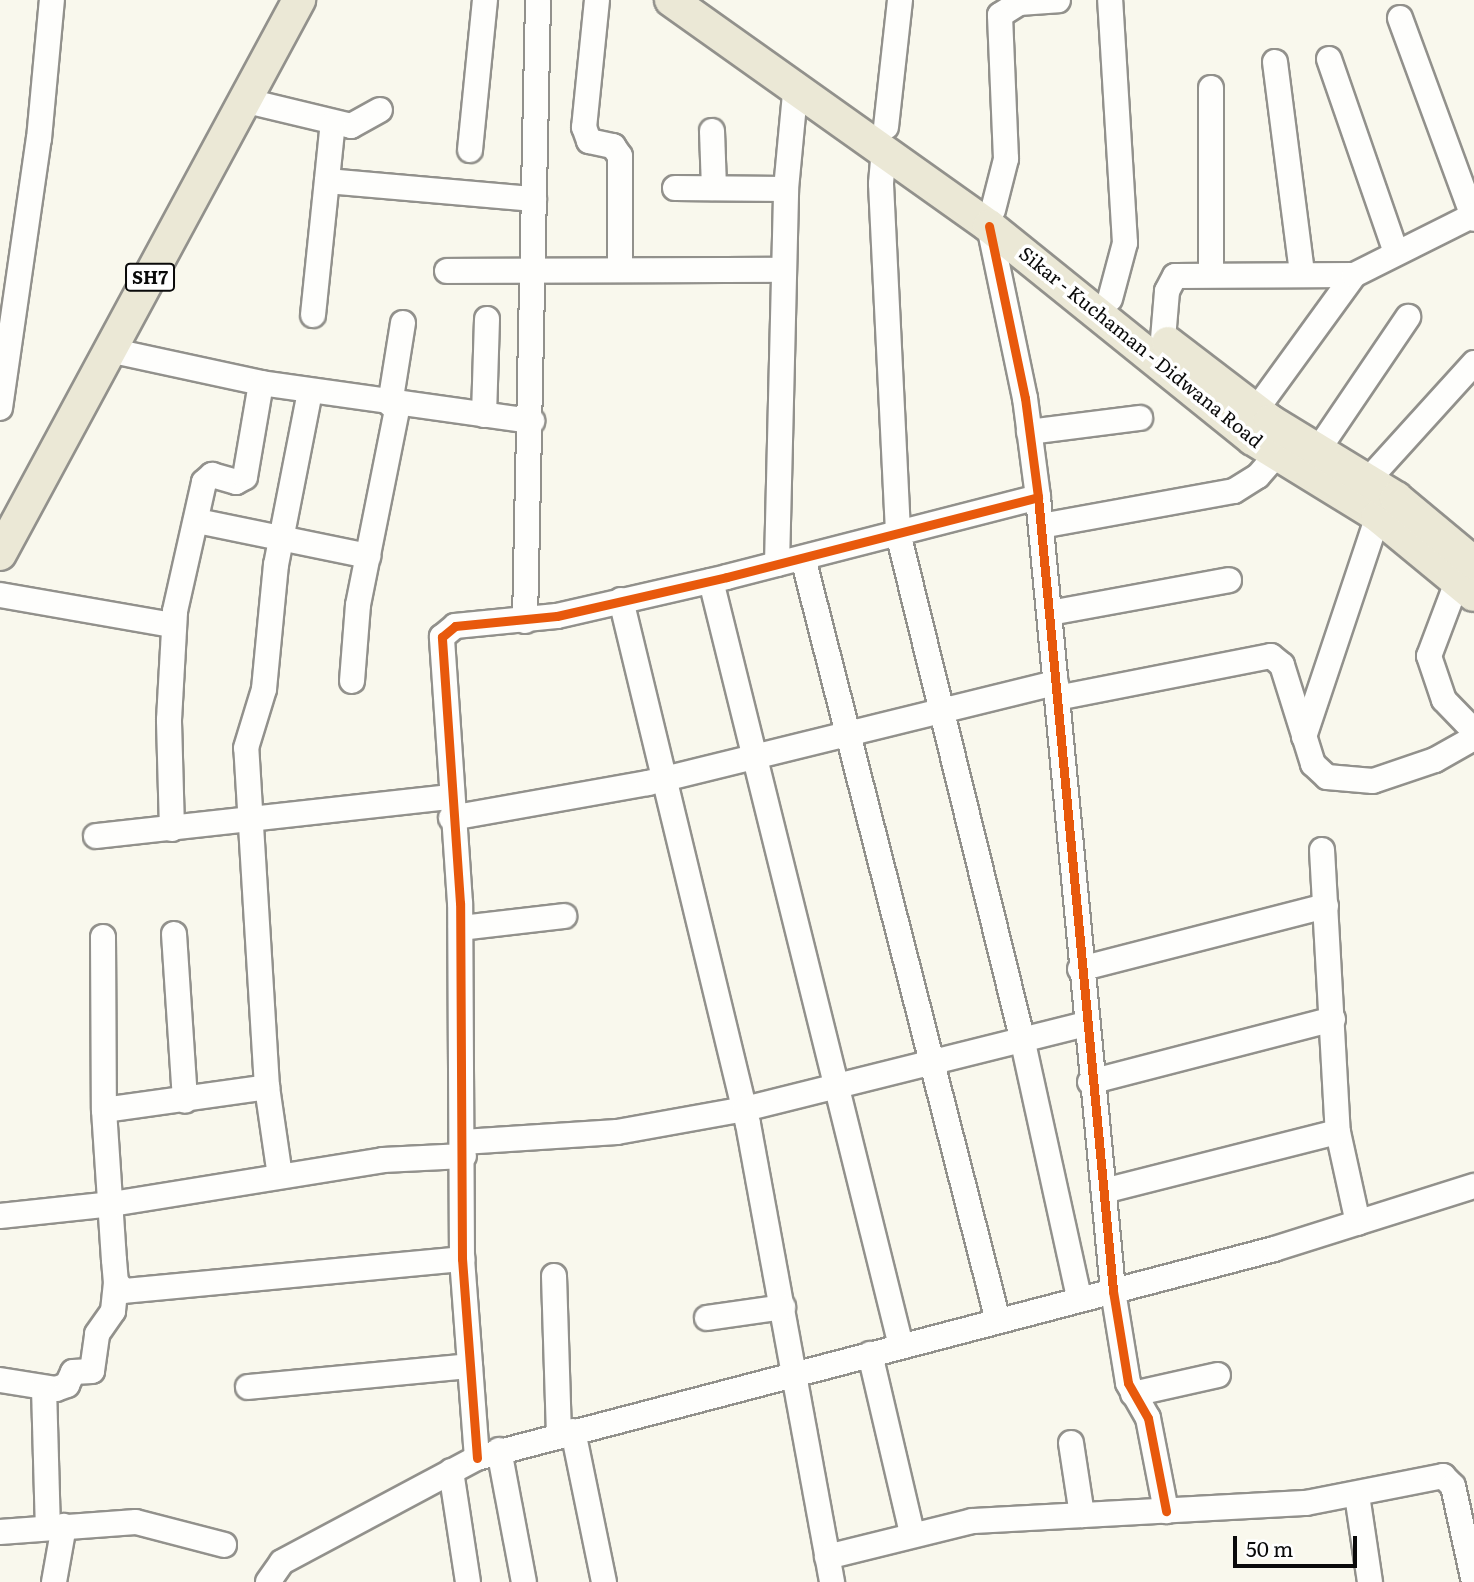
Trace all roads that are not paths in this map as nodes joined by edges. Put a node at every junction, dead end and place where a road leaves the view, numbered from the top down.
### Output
1 (52, 0) edge
2 (299, 0) edge
3 (485, 0) edge
4 (538, 0) edge
5 (597, 0) edge
6 (671, 0) edge
7 (694, 0) edge
8 (900, 0) edge
9 (1058, 0) edge
10 (1110, 0) edge
11 (1400, 18) dead end
12 (1329, 59) dead end
13 (1275, 62) dead end
14 (796, 84) junction
15 (1211, 88) dead end
16 (243, 100) junction
17 (380, 110) dead end
18 (333, 123) junction
19 (712, 131) dead end
20 (885, 138) junction
21 (470, 150) dead end
22 (327, 181) junction
23 (675, 187) dead end
24 (714, 188) junction
25 (786, 189) junction
26 (534, 199) junction
27 (1474, 217) edge
28 (991, 218) junction
29 (1396, 253) junction
30 (532, 267) junction
31 (620, 268) junction
32 (783, 270) junction
33 (447, 271) dead end
34 (1211, 273) junction
35 (1302, 274) junction
36 (1354, 275) junction
37 (1110, 299) junction
38 (7, 315) edge
39 (313, 315) dead end
40 (1408, 317) dead end
41 (487, 319) dead end
42 (403, 323) dead end
43 (1163, 340) junction
44 (109, 350) junction
45 (1474, 363) edge
46 (261, 383) junction
47 (310, 391) junction
48 (394, 404) junction
49 (0, 408) edge
50 (1256, 410) junction
51 (484, 415) junction
52 (1140, 418) dead end
53 (532, 421) junction
54 (1029, 432) junction
55 (1318, 450) junction
56 (1277, 454) junction
57 (1368, 481) junction
58 (14, 494) edge
59 (1038, 497) junction
60 (1378, 516) junction
61 (197, 522) junction
62 (1041, 526) junction
63 (898, 533) junction
64 (281, 538) junction
65 (0, 554) edge
66 (368, 556) junction
67 (803, 558) junction
68 (777, 564) junction
69 (1228, 580) dead end
70 (1468, 580) edge
71 (711, 581) junction
72 (0, 595) edge
73 (621, 600) junction
74 (1050, 613) junction
75 (524, 621) junction
76 (173, 625) junction
77 (352, 681) dead end
78 (1056, 691) junction
79 (939, 714) junction
80 (1474, 731) edge
81 (850, 736) junction
82 (1304, 737) junction
83 (1474, 738) edge
84 (758, 758) junction
85 (663, 780) junction
86 (451, 807) junction
87 (251, 821) junction
88 (172, 829) junction
89 (96, 836) dead end
90 (1322, 850) dead end
91 (1326, 906) junction
92 (564, 916) dead end
93 (461, 929) junction
94 (174, 934) dead end
95 (103, 937) dead end
96 (1080, 969) junction
97 (1333, 1020) junction
98 (1085, 1024) junction
99 (1022, 1038) junction
100 (930, 1063) junction
101 (1090, 1082) junction
102 (267, 1087) junction
103 (838, 1087) junction
104 (186, 1101) junction
105 (745, 1108) junction
106 (104, 1110) junction
107 (1338, 1132) junction
108 (464, 1149) junction
109 (280, 1176) junction
110 (1474, 1186) edge
111 (1104, 1191) junction
112 (112, 1205) junction
113 (0, 1216) edge
114 (1358, 1223) junction
115 (462, 1259) junction
116 (554, 1276) dead end
117 (116, 1282) junction
118 (1113, 1291) junction
119 (1079, 1298) junction
120 (783, 1307) junction
121 (707, 1318) dead end
122 (998, 1321) junction
123 (901, 1346) junction
124 (870, 1354) junction
125 (470, 1366) junction
126 (796, 1373) junction
127 (1218, 1375) dead end
128 (0, 1380) edge
129 (248, 1387) dead end
130 (44, 1388) junction
131 (1133, 1394) junction
132 (566, 1433) junction
133 (1071, 1443) dead end
134 (488, 1454) junction
135 (451, 1471) junction
136 (1357, 1495) junction
137 (1166, 1511) junction
138 (1082, 1515) junction
139 (56, 1527) junction
140 (0, 1532) edge
141 (912, 1534) junction
142 (223, 1545) dead end
143 (827, 1557) junction
144 (54, 1582) edge
145 (268, 1582) edge
146 (468, 1582) edge
147 (524, 1582) edge
148 (604, 1582) edge
149 (832, 1582) edge
150 (1370, 1582) edge
151 (1474, 1582) edge

1 - 38 street
2 - 16 main road, SH7
3 - 21 street
4 - 26 street
5 - 31 street
6 - 14 main road, Sikar - Kuchaman - Didwana Road
7 - 20 main road, Sikar - Kuchaman - Didwana Road
8 - 20 street
9 - 28 street
10 - 37 street
11 - 27 street
12 - 29 street
13 - 35 street
14 - 20 main road, Sikar - Kuchaman - Didwana Road
14 - 25 street
15 - 34 street
16 - 18 street
16 - 44 main road, SH7
17 - 18 street
18 - 22 street
19 - 24 street
20 - 28 main road, Sikar - Kuchaman - Didwana Road
20 - 63 street
22 - 26 street
22 - 39 street
23 - 24 street
24 - 25 street
25 - 32 street
26 - 30 street
27 - 29 street
28 - 37 main road, Sikar - Kuchaman - Didwana Road
28 - 54 street
28 - 56 main road, Sikar - Kuchaman - Didwana Road
29 - 36 street
30 - 31 street
30 - 33 street
30 - 53 street
31 - 32 street
32 - 68 street
34 - 35 street
34 - 43 street
35 - 36 street
36 - 50 street
37 - 43 main road, Sikar - Kuchaman - Didwana Road
38 - 49 street
40 - 55 street
41 - 51 street
42 - 48 street
43 - 50 main road, Sikar - Kuchaman - Didwana Road
44 - 46 street
44 - 58 main road, SH7
45 - 57 street
46 - 47 street
46 - 61 street
47 - 48 street
47 - 64 street
48 - 51 street
48 - 66 street
50 - 55 main road, Sikar - Kuchaman - Didwana Road
51 - 53 street
52 - 54 street
53 - 75 street
54 - 59 street
55 - 57 main road, Sikar - Kuchaman - Didwana Road
56 - 60 main road, Sikar - Kuchaman - Didwana Road
56 - 62 street
57 - 70 main road, Sikar - Kuchaman - Didwana Road
58 - 65 main road, SH7
59 - 62 street
59 - 63 street
60 - 70 main road, Sikar - Kuchaman - Didwana Road
60 - 82 street
61 - 64 street
61 - 76 street
62 - 74 street
63 - 67 street
63 - 79 street
64 - 66 street
64 - 87 street
66 - 77 street
67 - 68 street
67 - 81 street
68 - 71 street
69 - 74 street
70 - 80 street
71 - 73 street
71 - 84 street
72 - 76 street
73 - 75 street
73 - 85 street
74 - 78 street
75 - 86 street
76 - 88 street
78 - 79 street
78 - 82 street
78 - 96 street
79 - 81 street
79 - 99 street
81 - 84 street
81 - 100 street
82 - 83 street
84 - 85 street
84 - 103 street
85 - 86 street
85 - 105 street
86 - 87 street
86 - 93 street
87 - 88 street
87 - 102 street
88 - 89 street
90 - 91 street
91 - 96 street
91 - 97 street
92 - 93 street
93 - 108 street
94 - 104 street
95 - 106 street
96 - 98 street
97 - 101 street
97 - 107 street
98 - 99 street
98 - 101 street
99 - 100 street
99 - 119 street
100 - 103 street
100 - 122 street
101 - 111 street
102 - 104 street
102 - 109 street
103 - 105 street
103 - 123 street
104 - 106 street
105 - 108 street
105 - 120 street
106 - 112 street
107 - 111 street
107 - 114 street
108 - 109 street
108 - 115 street
109 - 112 street
110 - 114 street
111 - 118 street
112 - 113 street
112 - 117 street
114 - 118 street
115 - 117 street
115 - 125 street
116 - 132 street
117 - 130 street
118 - 119 street
118 - 131 street
119 - 122 street
120 - 121 street
120 - 126 street
122 - 123 street
123 - 124 street
124 - 126 street
124 - 141 street
125 - 129 street
125 - 134 street
126 - 132 street
126 - 143 street
127 - 131 street
128 - 130 street
130 - 139 street
131 - 137 street
132 - 134 street
132 - 148 street
133 - 138 street
134 - 135 street
134 - 147 street
135 - 145 street
135 - 146 street
136 - 137 street
136 - 150 street
136 - 151 street
137 - 138 street
138 - 141 street
139 - 140 street
139 - 142 street
139 - 144 street
141 - 143 street
143 - 149 street

